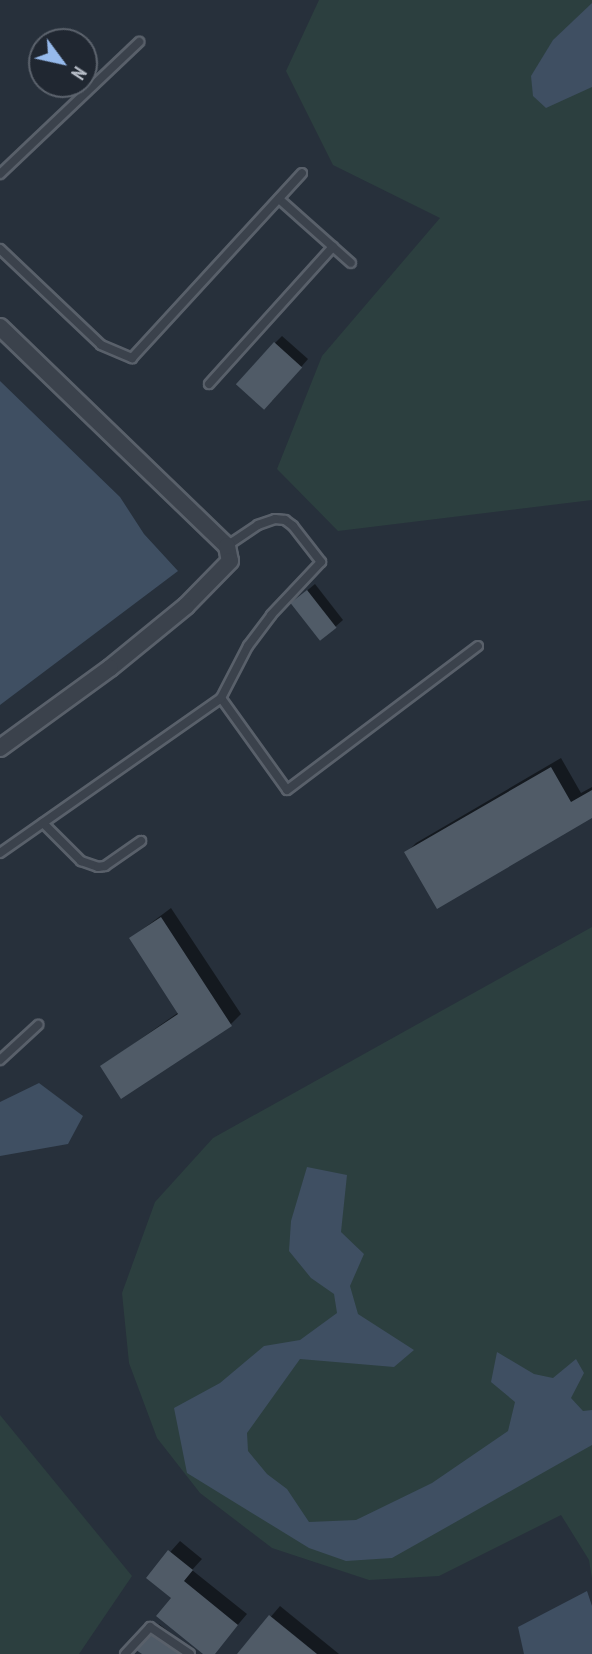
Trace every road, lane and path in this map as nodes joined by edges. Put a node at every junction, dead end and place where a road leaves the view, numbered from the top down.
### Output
1 (139, 42) dead end
2 (302, 173) dead end
3 (0, 174) edge
4 (279, 199) junction
5 (333, 247) junction
6 (0, 249) edge
7 (351, 263) dead end
8 (0, 327) edge
9 (209, 384) dead end
10 (227, 546) junction
11 (478, 646) dead end
12 (221, 698) junction
13 (0, 748) edge
14 (43, 823) junction
15 (141, 841) dead end
16 (0, 853) edge
17 (38, 1025) dead end
18 (0, 1060) edge
19 (125, 1654) edge
20 (190, 1654) edge

1 - 3 lane
2 - 4 lane
4 - 5 lane
4 - 6 lane
5 - 7 lane
5 - 9 lane
8 - 10 street
10 - 12 lane
10 - 13 street
11 - 12 lane
12 - 14 lane
14 - 15 lane
14 - 16 lane
17 - 18 lane
19 - 20 lane

